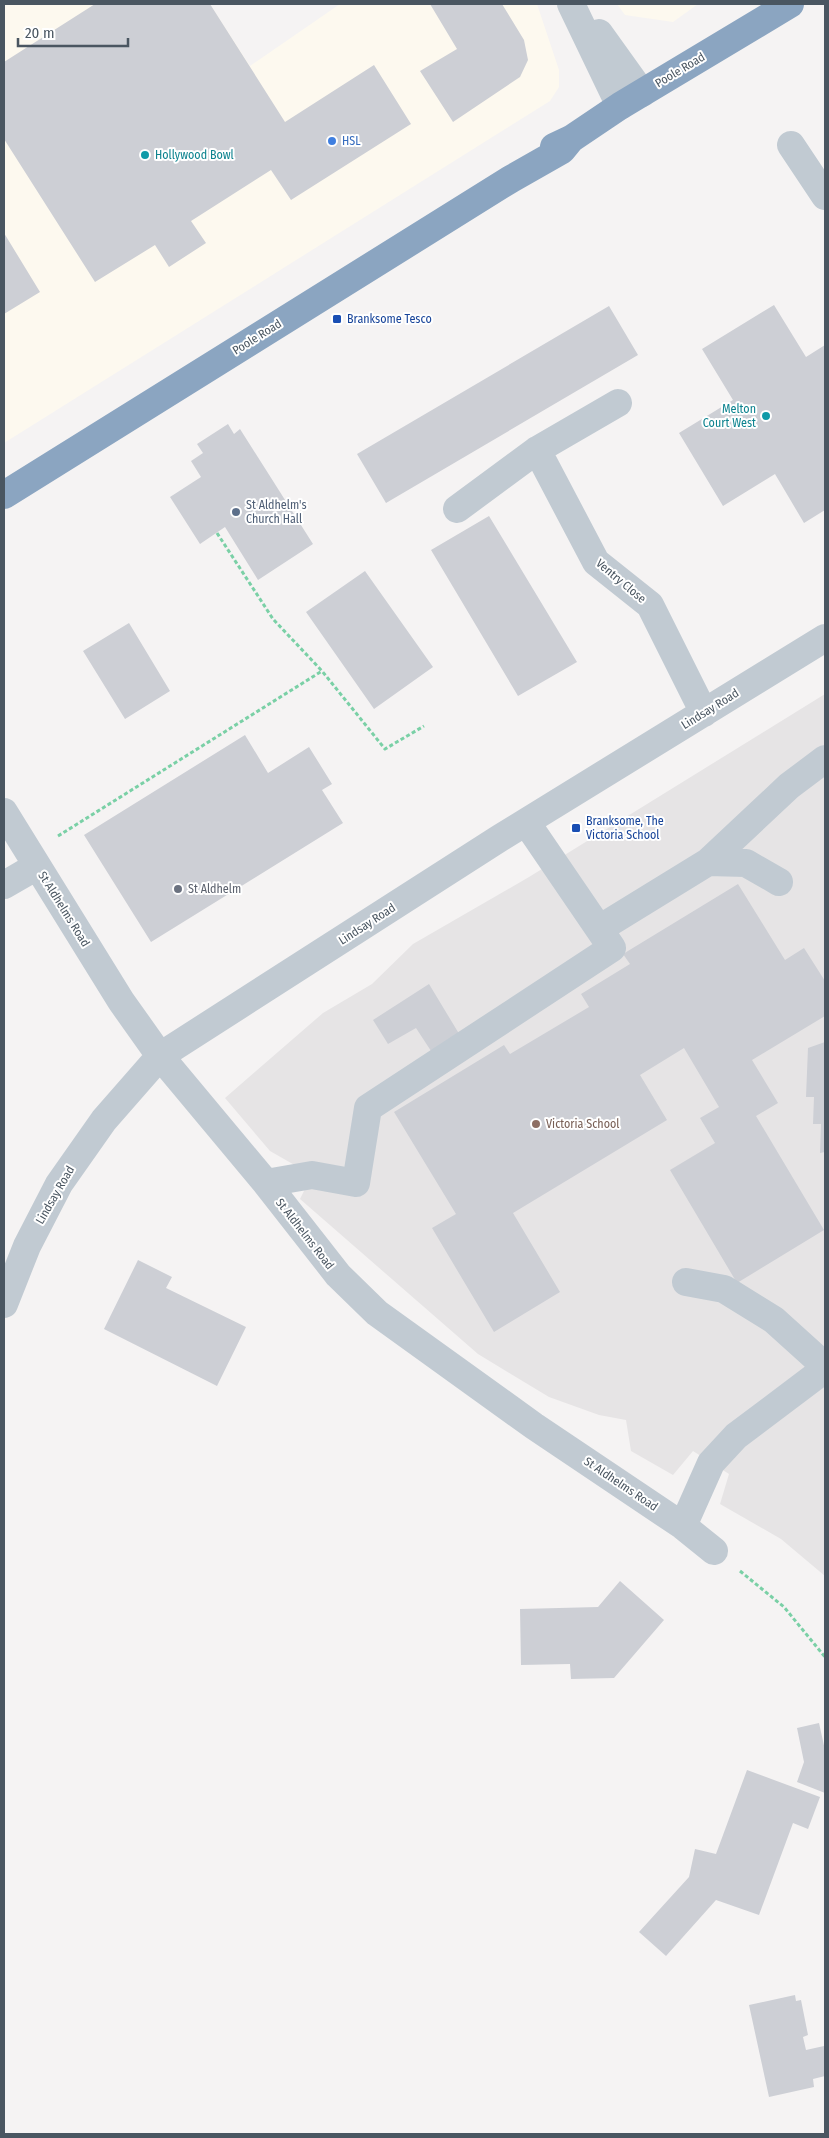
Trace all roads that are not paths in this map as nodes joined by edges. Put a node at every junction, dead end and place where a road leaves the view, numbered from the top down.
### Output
1 (570, 4) edge
2 (578, 4) edge
3 (790, 4) edge
4 (631, 99) junction
5 (791, 145) dead end
6 (825, 196) edge
7 (618, 403) dead end
8 (537, 450) junction
9 (4, 495) edge
10 (458, 509) dead end
11 (825, 638) edge
12 (704, 713) junction
13 (825, 759) edge
14 (4, 812) edge
15 (526, 822) junction
16 (33, 860) junction
17 (708, 862) junction
18 (779, 882) dead end
19 (4, 885) edge
20 (599, 929) junction
21 (160, 1056) junction
22 (266, 1183) junction
23 (686, 1282) dead end
24 (4, 1304) edge
25 (825, 1368) edge
26 (683, 1526) junction
27 (714, 1550) road end

1 - 4 street
2 - 4 street
3 - 4 highway, Poole Road
4 - 9 highway, Poole Road
5 - 6 street
7 - 8 street
8 - 10 street
8 - 12 street, Ventry Close
11 - 12 street, Lindsay Road
12 - 15 street, Lindsay Road
13 - 17 street
14 - 16 street, St Aldhelms Road
15 - 20 street
15 - 21 street, Lindsay Road
16 - 19 street
16 - 21 street, St Aldhelms Road
17 - 18 street
17 - 20 street
20 - 22 street
21 - 22 street, St Aldhelms Road
21 - 24 street, Lindsay Road
22 - 26 street, St Aldhelms Road
23 - 25 street
25 - 26 street
26 - 27 street, St Aldhelms Road

